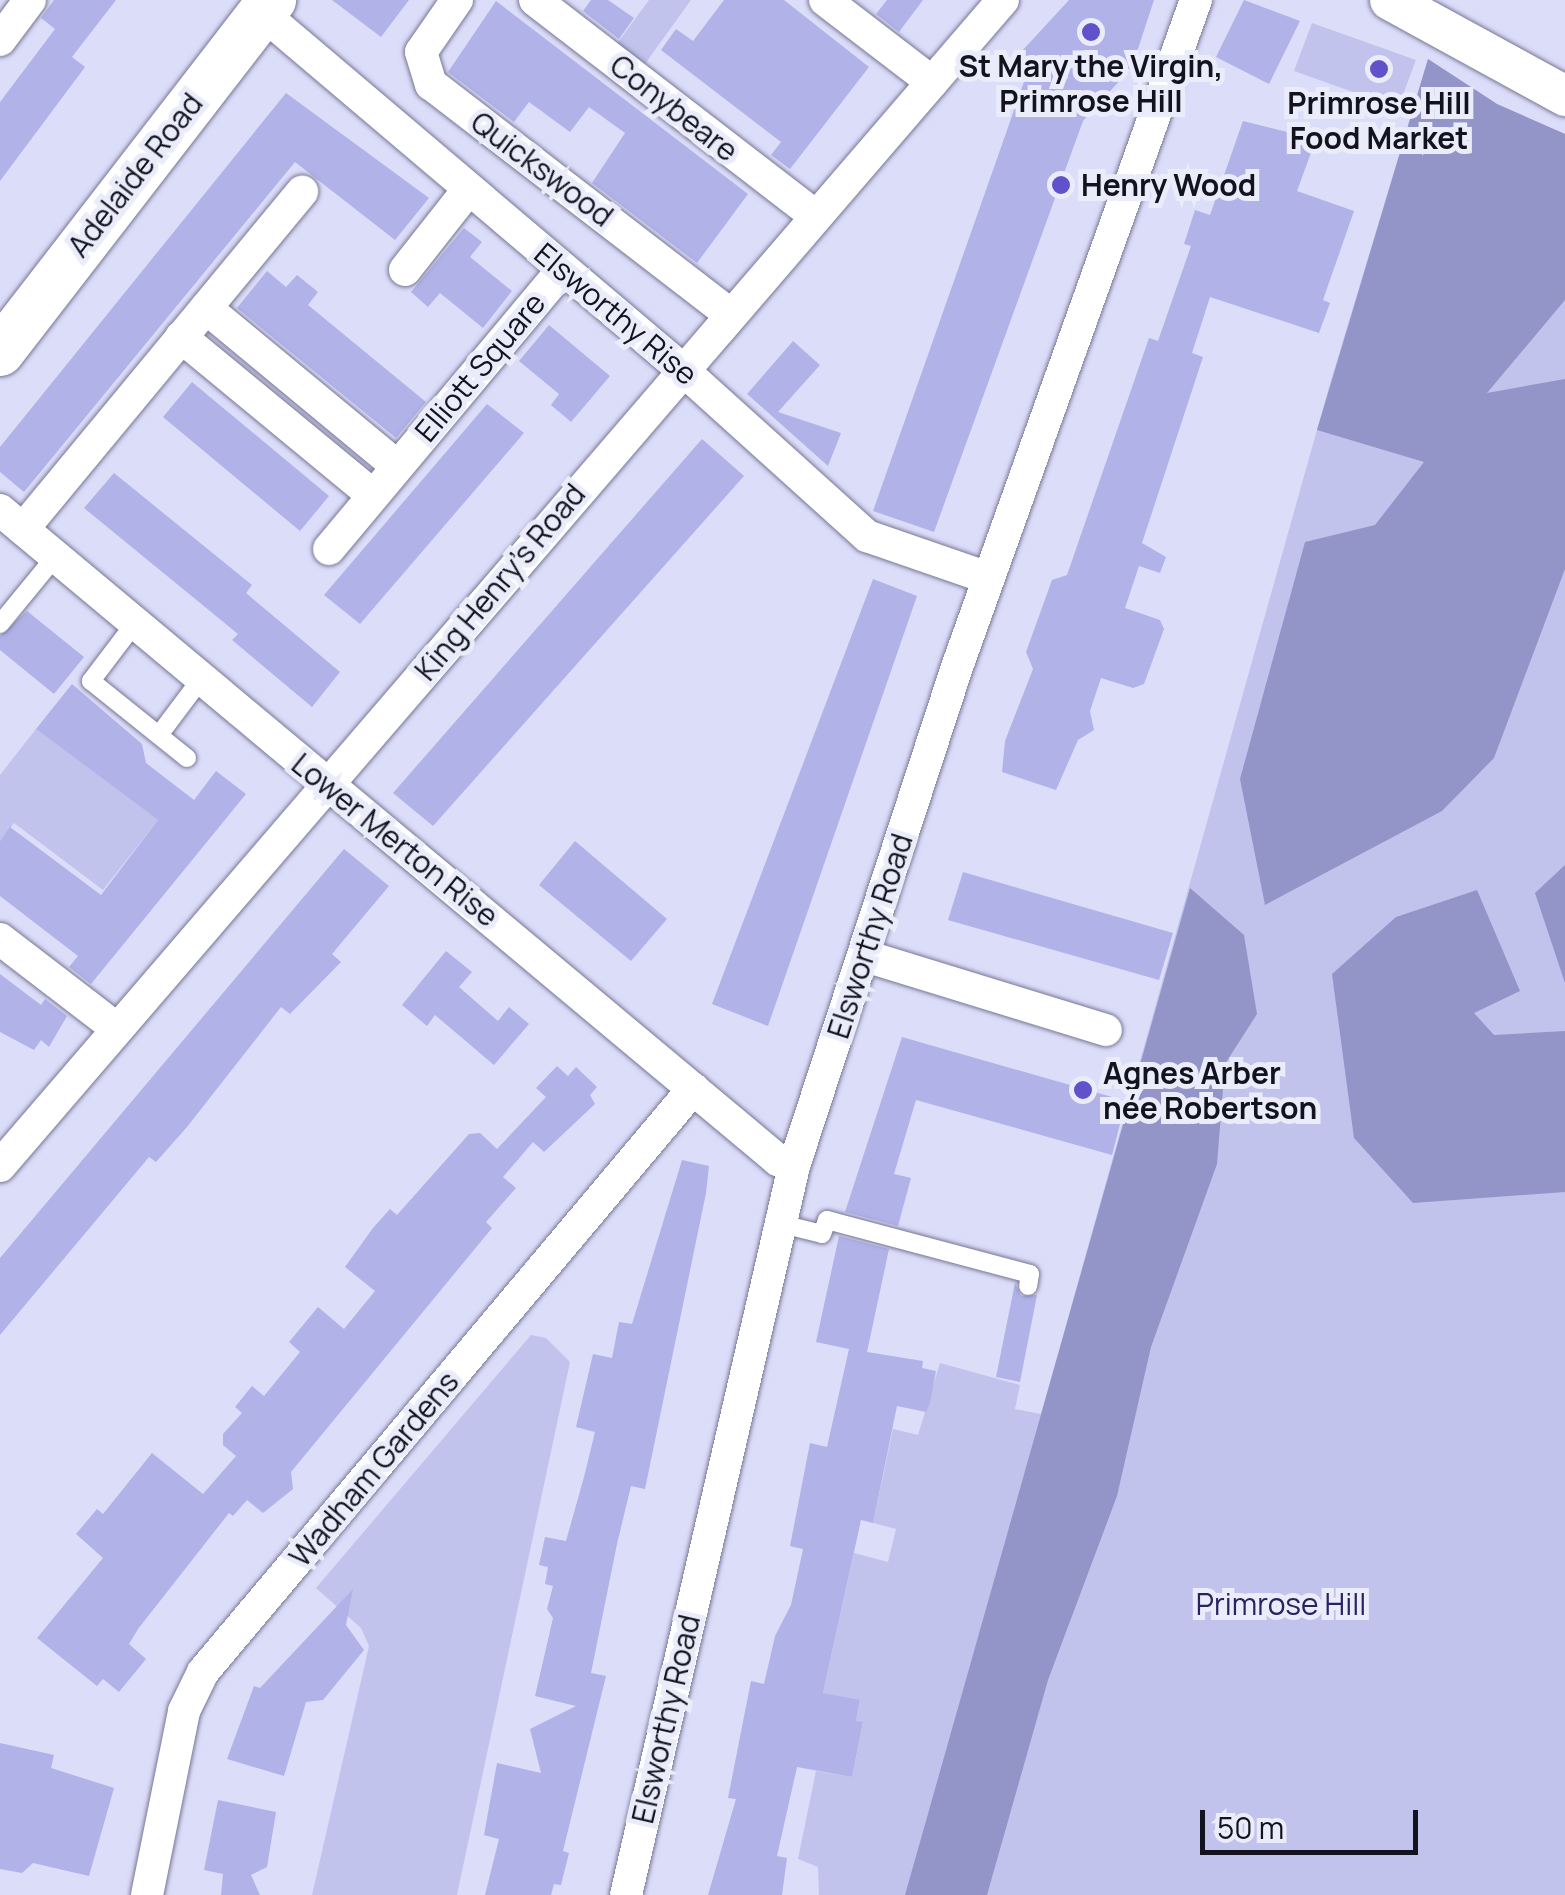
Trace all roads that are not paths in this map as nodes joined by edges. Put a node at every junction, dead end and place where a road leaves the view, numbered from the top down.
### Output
1 (30, 0) edge
2 (457, 0) edge
3 (534, 0) edge
4 (824, 0) edge
5 (1004, 0) edge
6 (1196, 0) edge
7 (1390, 0) edge
8 (267, 6) edge
9 (0, 40) edge
10 (932, 82) junction
11 (1565, 96) edge
12 (468, 190) junction
13 (302, 192) dead end
14 (814, 215) junction
15 (563, 269) junction
16 (405, 270) dead end
17 (206, 308) junction
18 (730, 314) junction
19 (182, 337) junction
20 (0, 352) edge
21 (683, 370) junction
22 (397, 466) junction
23 (373, 495) junction
24 (11, 520) edge
25 (329, 549) dead end
26 (55, 556) junction
27 (988, 578) junction
28 (0, 624) edge
29 (134, 624) junction
30 (201, 679) junction
31 (158, 735) junction
32 (188, 758) dead end
33 (328, 786) junction
34 (0, 938) edge
35 (865, 956) junction
36 (116, 1028) junction
37 (1106, 1030) dead end
38 (693, 1089) junction
39 (4, 1152) edge
40 (794, 1166) junction
41 (778, 1224) junction
42 (1028, 1286) dead end
43 (147, 1895) edge
44 (626, 1895) edge

1 - 9 street
2 - 18 street, Quickswood
3 - 14 street, Conybeare
4 - 10 street
5 - 10 street, King Henry's Road
6 - 27 street, Elsworthy Road
7 - 11 street
8 - 12 street, Elsworthy Rise
8 - 20 main road, Adelaide Road
10 - 14 street, King Henry's Road
12 - 15 street, Elsworthy Rise
12 - 16 street
13 - 17 street
14 - 18 street, King Henry's Road
15 - 21 street, Elsworthy Rise
15 - 22 street, Elliott Square
17 - 19 street
17 - 22 street, Elliott Square
18 - 21 street, King Henry's Road
19 - 23 street
19 - 24 street
21 - 27 street, Elsworthy Rise
21 - 33 street, King Henry's Road
22 - 23 street, Elliott Square
23 - 25 street, Elliott Square
24 - 26 street, Lower Merton Rise
26 - 28 lane
26 - 29 street, Lower Merton Rise
27 - 35 street, Elsworthy Road
29 - 30 street, Lower Merton Rise
29 - 31 lane
30 - 31 lane
30 - 33 street, Lower Merton Rise
31 - 32 lane
33 - 36 street, King Henry's Road
33 - 38 street, Lower Merton Rise
34 - 36 street
35 - 37 street
35 - 40 street, Elsworthy Road
36 - 39 street, King Henry's Road
38 - 40 street, Lower Merton Rise
38 - 43 street, Wadham Gardens
40 - 41 street, Elsworthy Road
41 - 42 lane
41 - 44 street, Elsworthy Road

